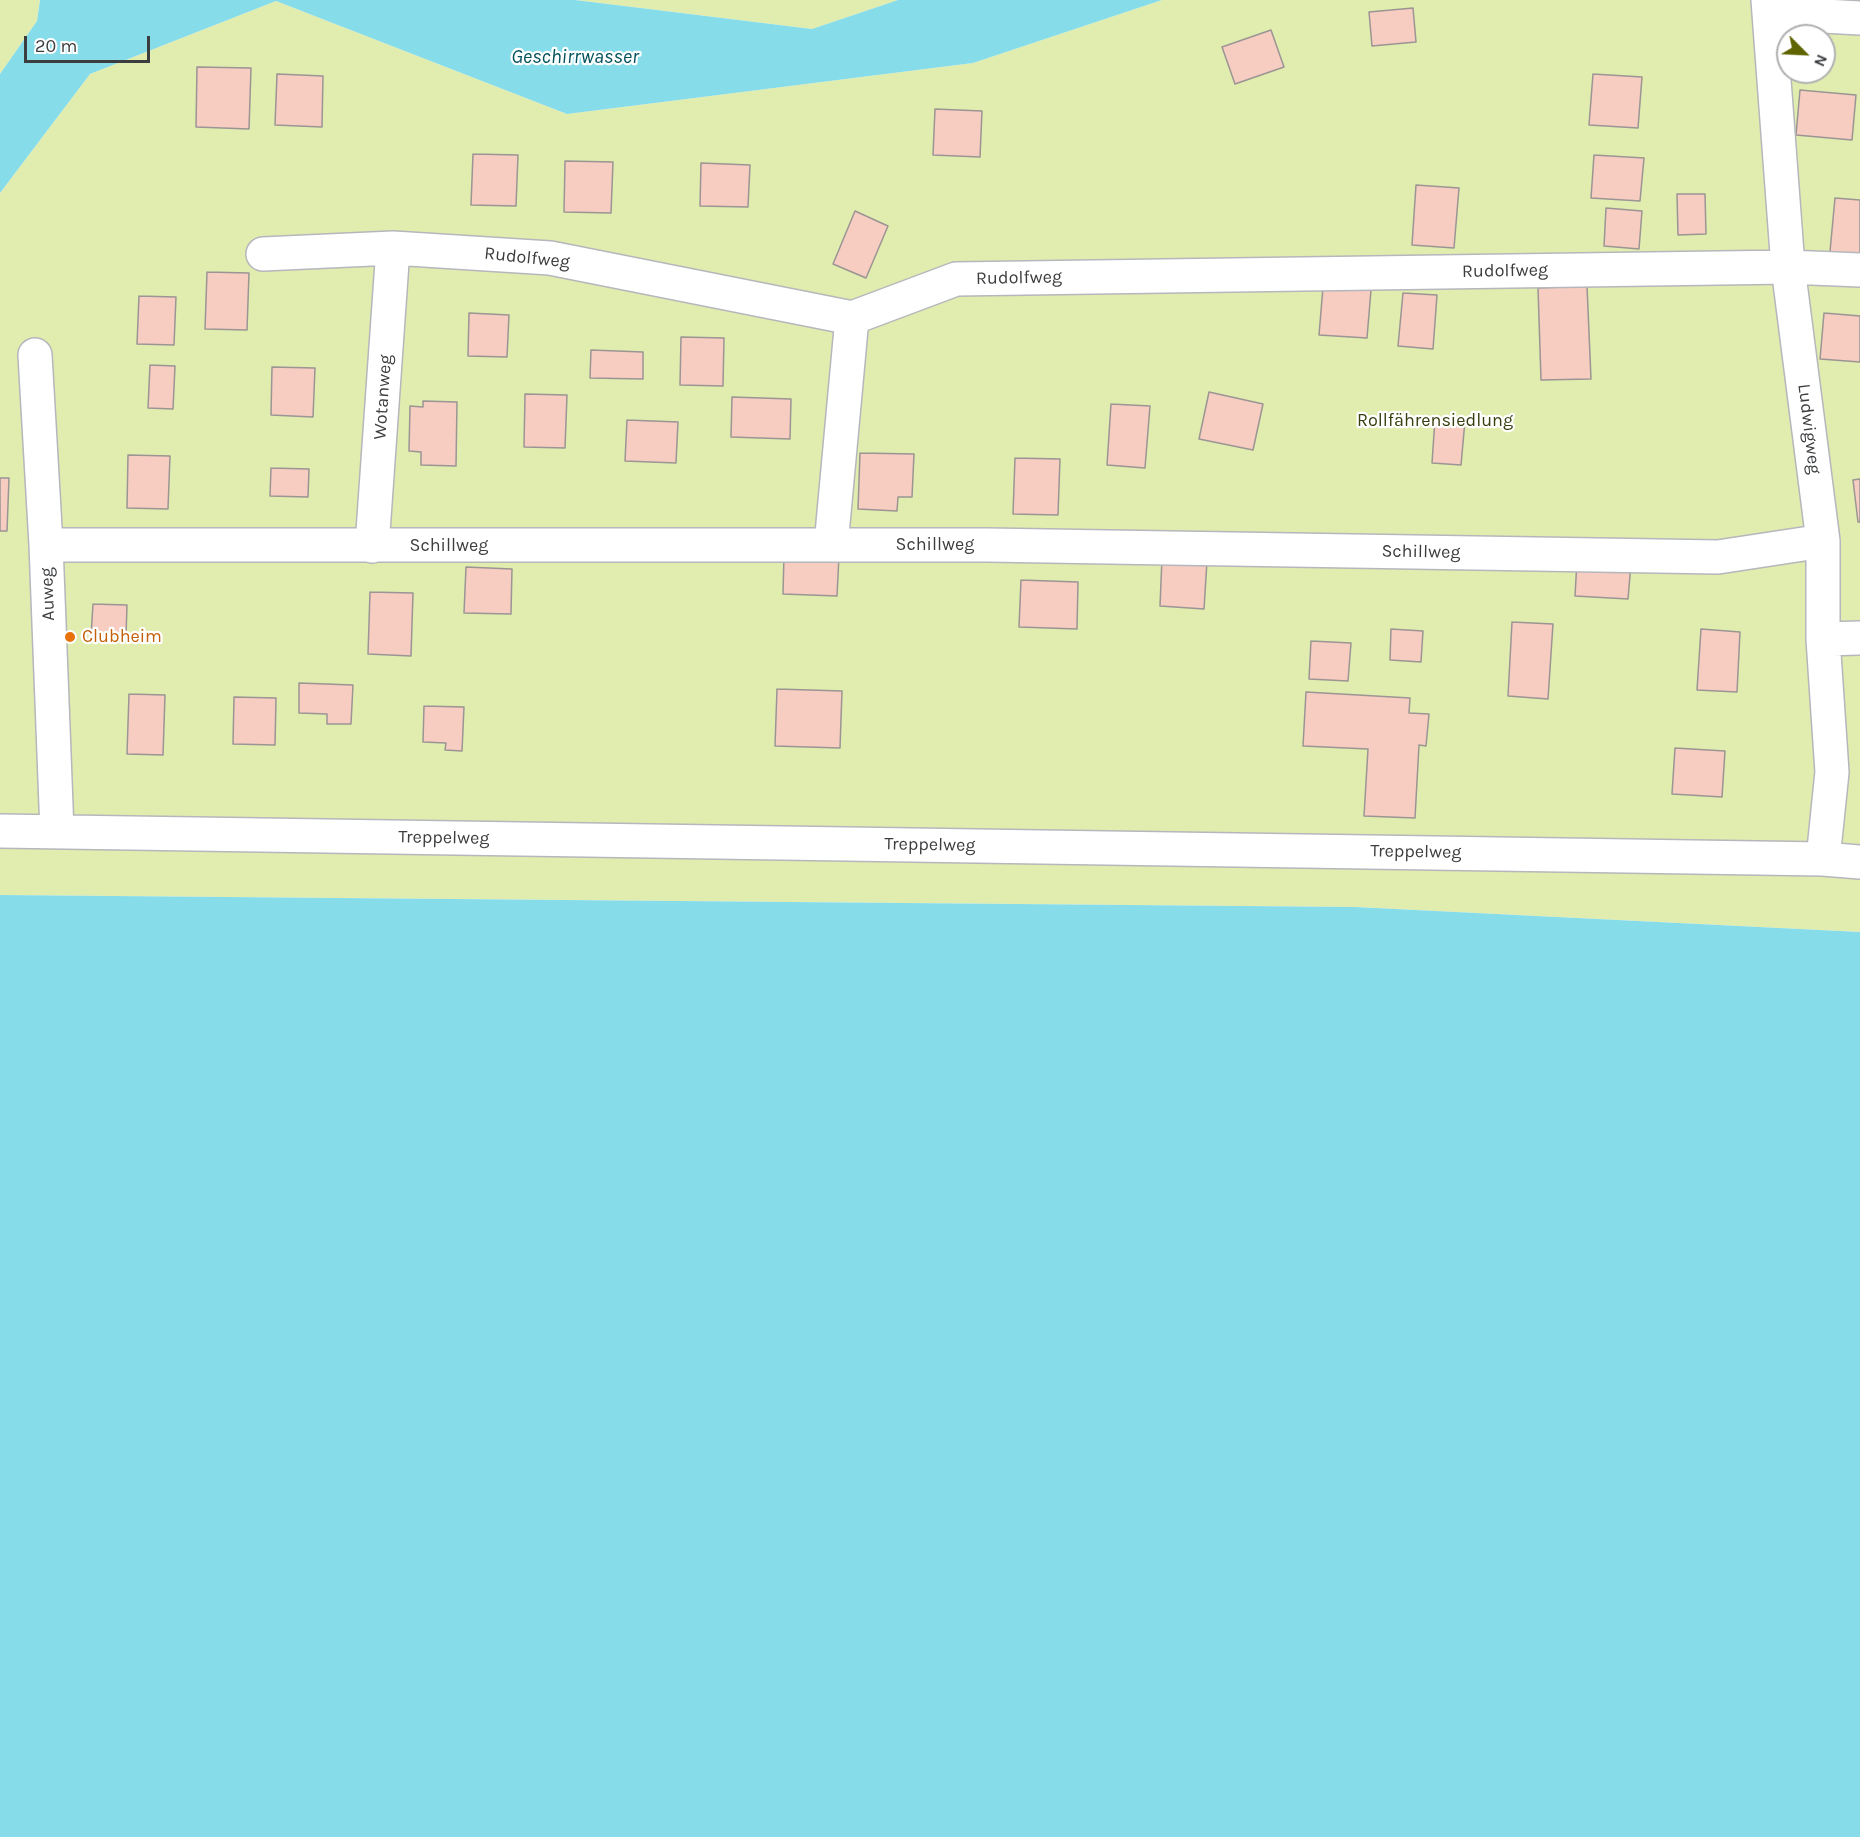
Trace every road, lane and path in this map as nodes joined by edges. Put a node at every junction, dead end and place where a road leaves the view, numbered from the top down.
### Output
1 (1769, 7) edge
2 (1860, 18) edge
3 (393, 248) junction
4 (263, 254) dead end
5 (1788, 267) junction
6 (1860, 270) edge
7 (852, 318) junction
8 (35, 355) dead end
9 (1823, 540) junction
10 (46, 545) junction
11 (831, 545) junction
12 (372, 546) junction
13 (1860, 638) edge
14 (1823, 639) junction
15 (0, 831) edge
16 (57, 832) junction
17 (1823, 859) junction
18 (1860, 862) edge

1 - 2 street
1 - 5 street, Ludwigweg
3 - 4 street, Rudolfweg
3 - 7 street, Rudolfweg
3 - 12 street, Wotanweg
5 - 6 street, Rudolfweg
5 - 7 street, Rudolfweg
5 - 9 street, Ludwigweg
7 - 11 street
8 - 10 street, Auweg
9 - 11 street, Schillweg
9 - 14 street, Ludwigweg
10 - 12 street, Schillweg
10 - 16 street, Auweg
11 - 12 street, Schillweg
13 - 14 street
14 - 17 street, Ludwigweg
15 - 16 street, Treppelweg
16 - 17 street, Treppelweg
17 - 18 street, Treppelweg

